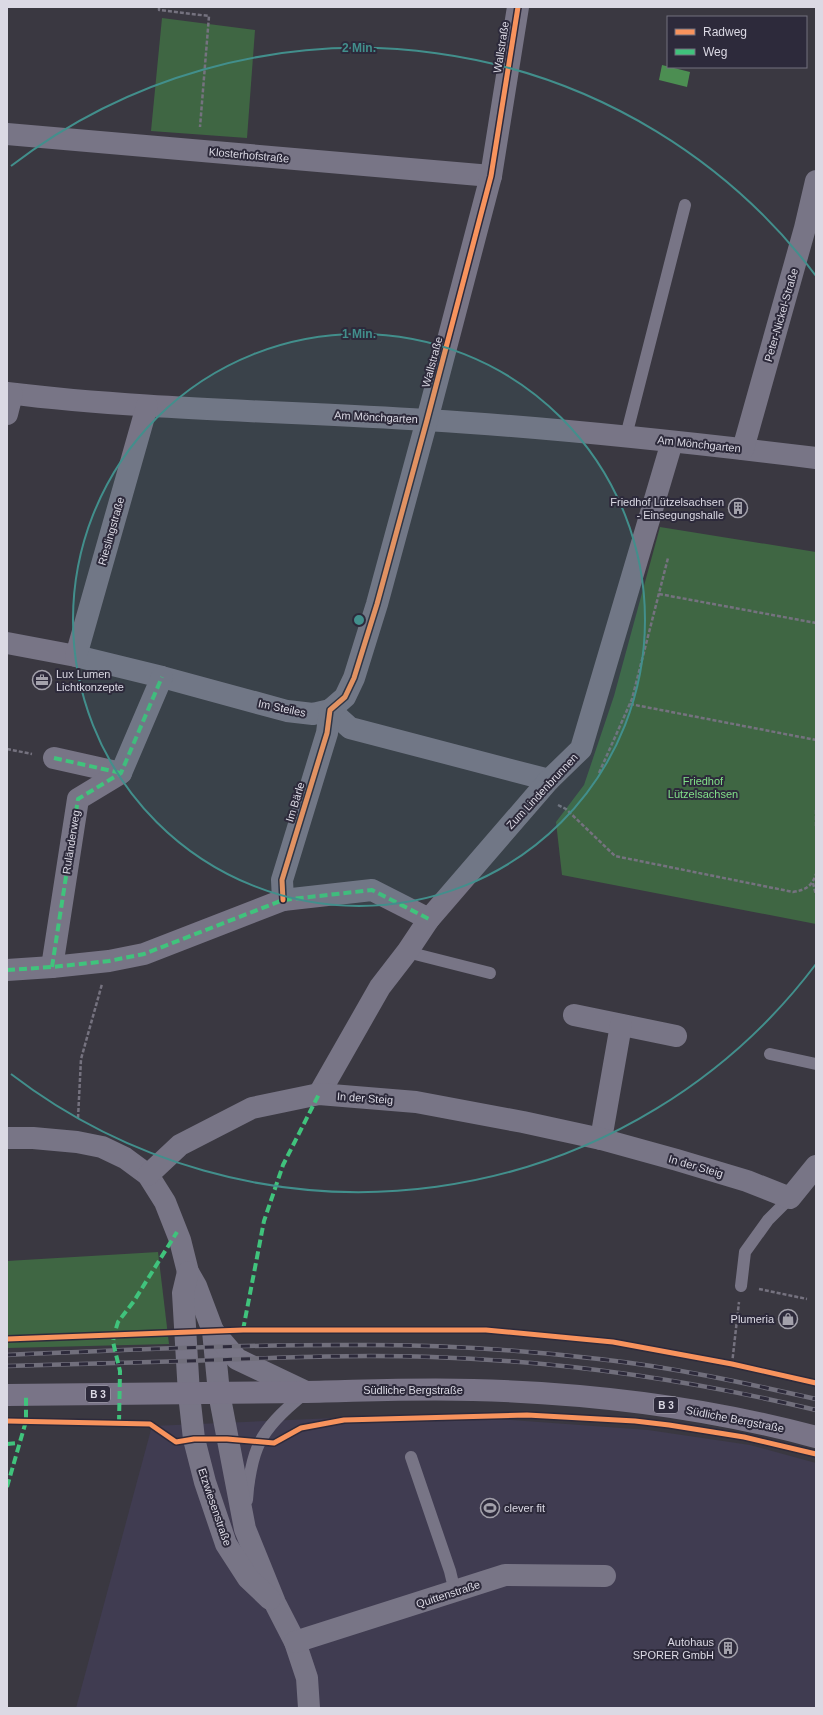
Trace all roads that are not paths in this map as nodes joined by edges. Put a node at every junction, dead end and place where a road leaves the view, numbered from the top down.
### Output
1 (518, 7) edge
2 (7, 134) edge
3 (491, 176) junction
4 (816, 181) edge
5 (685, 205) dead end
6 (9, 400) edge
7 (147, 406) junction
8 (427, 420) junction
9 (626, 436) junction
10 (672, 442) junction
11 (743, 449) junction
12 (816, 458) edge
13 (7, 643) edge
14 (76, 656) junction
15 (162, 676) junction
16 (330, 710) junction
17 (54, 758) dead end
18 (121, 773) junction
19 (549, 780) junction
20 (283, 900) junction
21 (429, 919) junction
22 (407, 952) junction
23 (52, 968) junction
24 (7, 970) edge
25 (490, 972) dead end
26 (574, 1015) dead end
27 (620, 1025) junction
28 (676, 1036) dead end
29 (770, 1054) dead end
30 (816, 1064) edge
31 (319, 1094) junction
32 (7, 1138) edge
33 (601, 1139) junction
34 (816, 1166) edge
35 (148, 1175) junction
36 (790, 1198) junction
37 (188, 1272) junction
38 (741, 1286) road end
39 (213, 1331) junction
40 (306, 1392) junction
41 (220, 1393) junction
42 (189, 1394) junction
43 (7, 1395) edge
44 (816, 1437) edge
45 (411, 1457) dead end
46 (245, 1529) junction
47 (605, 1576) dead end
48 (455, 1592) junction
49 (275, 1603) junction
50 (296, 1642) junction
51 (309, 1708) edge

1 - 3 street, Wallstraße
2 - 3 street, Klosterhofstraße
3 - 8 street, Wallstraße
4 - 11 street, Peter-Nickel-Straße
5 - 9 lane
6 - 7 street, Am Mönchgarten
7 - 8 street, Am Mönchgarten
7 - 14 street, Rieslingstraße
8 - 9 street, Am Mönchgarten
8 - 16 street, Wallstraße
9 - 10 street, Am Mönchgarten
10 - 11 street, Am Mönchgarten
10 - 19 street, Zum Lindenbrunnen
11 - 12 street, Am Mönchgarten
13 - 14 street, Im Steiles
14 - 15 street, Im Steiles
15 - 16 street, Im Steiles
15 - 18 street
16 - 19 street
16 - 20 street, Im Bärle
17 - 18 street
18 - 23 street, Ruländerweg
19 - 21 street, Zum Lindenbrunnen
20 - 21 street
20 - 23 street
21 - 22 street, Zum Lindenbrunnen
22 - 25 lane
22 - 31 street, Zum Lindenbrunnen
23 - 24 street
26 - 27 street
27 - 28 street
27 - 33 street
29 - 30 lane
31 - 33 street, In der Steig
31 - 35 street, In der Steig
32 - 35 street
33 - 36 street, In der Steig
34 - 36 street
35 - 37 street
36 - 38 lane
37 - 39 street
37 - 42 street, Etzwiesenstraße
39 - 40 street
39 - 41 street, Etzwiesenstraße
40 - 41 main road, Südliche Bergstraße / B 3
40 - 44 main road, Südliche Bergstraße / B 3
40 - 46 lane
41 - 42 main road, Südliche Bergstraße / B 3
41 - 46 street, Etzwiesenstraße
42 - 43 main road, Südliche Bergstraße / B 3
42 - 49 street, Etzwiesenstraße
45 - 48 lane
46 - 49 street, Etzwiesenstraße
47 - 48 street, Quittenstraße
48 - 50 street, Quittenstraße
49 - 50 street, Etzwiesenstraße
50 - 51 street, Etzwiesenstraße

